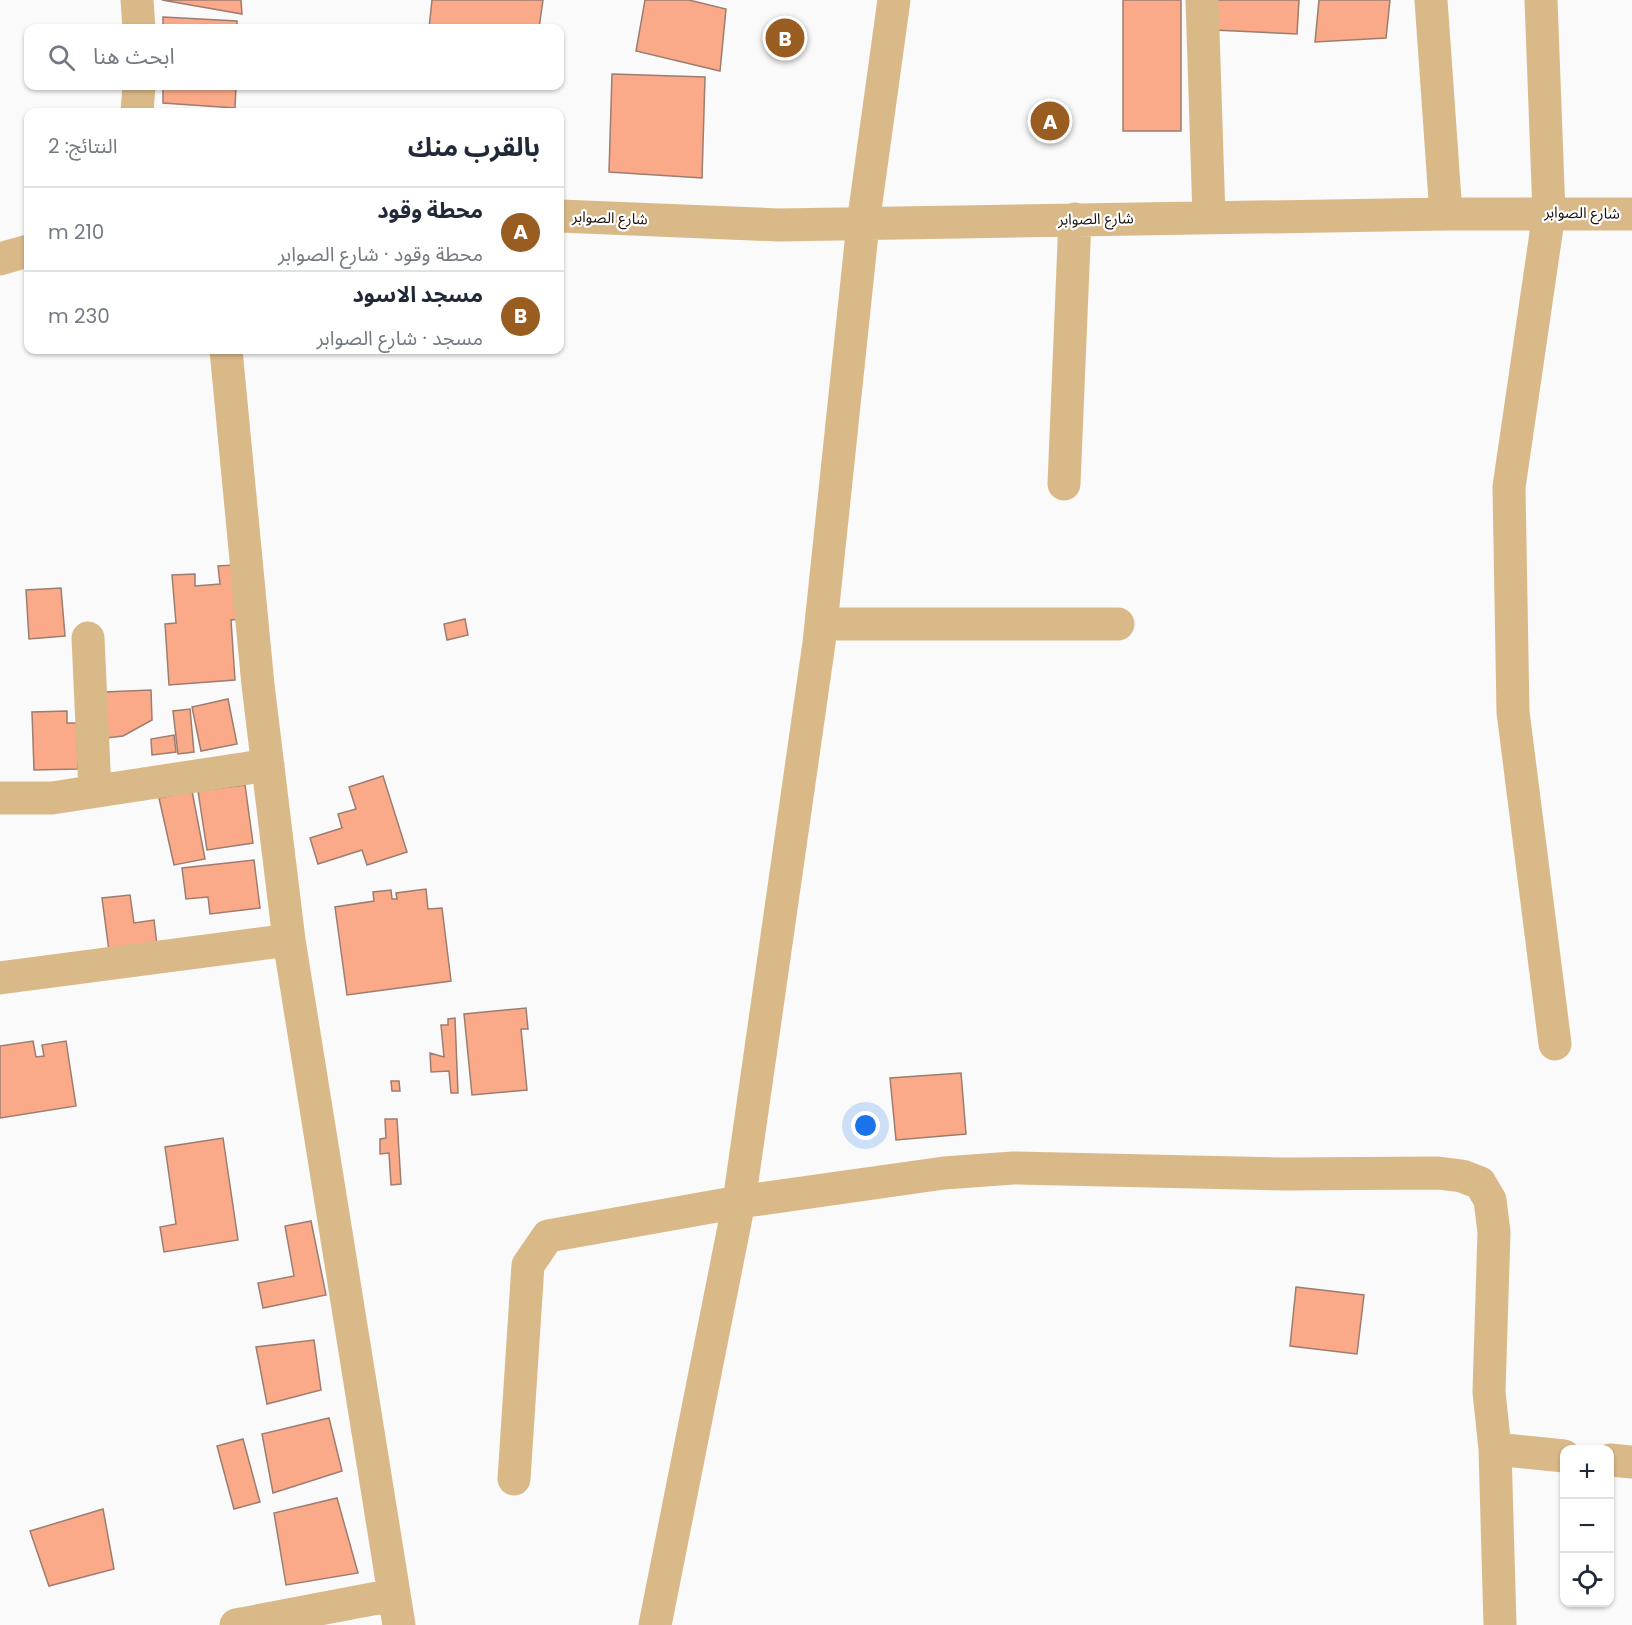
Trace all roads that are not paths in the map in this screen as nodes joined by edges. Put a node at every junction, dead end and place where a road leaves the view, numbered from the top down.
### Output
1 (137, 0) edge
2 (894, 0) edge
3 (1202, 0) edge
4 (1431, 0) edge
5 (1541, 0) edge
6 (139, 24) edge
7 (139, 90) edge
8 (137, 108) edge
9 (1549, 213) junction
10 (1446, 214) junction
11 (1632, 214) edge
12 (564, 216) edge
13 (1209, 217) junction
14 (1075, 219) junction
15 (863, 224) junction
16 (24, 252) edge
17 (0, 259) edge
18 (226, 354) edge
19 (1064, 484) dead end
20 (821, 624) junction
21 (1118, 624) dead end
22 (88, 638) dead end
23 (268, 765) junction
24 (95, 791) junction
25 (0, 798) edge
26 (289, 940) junction
27 (0, 978) edge
28 (1556, 1044) dead end
29 (740, 1202) junction
30 (1494, 1449) junction
31 (1560, 1456) edge
32 (1614, 1460) edge
33 (1632, 1462) edge
34 (514, 1479) dead end
35 (396, 1610) edge
36 (236, 1625) edge
37 (656, 1625) edge
38 (1500, 1625) edge

1 - 6 street
2 - 15 street
3 - 13 street
4 - 10 street
5 - 9 street
7 - 8 street
9 - 10 street, شارع الصوابر
9 - 11 street, شارع الصوابر
9 - 28 street
10 - 13 street, شارع الصوابر
12 - 15 street, شارع الصوابر
13 - 14 street, شارع الصوابر
14 - 15 street, شارع الصوابر
14 - 19 street
15 - 20 street
16 - 17 street
18 - 23 street
20 - 21 street
20 - 29 street
22 - 24 street
23 - 24 street
23 - 26 street
24 - 25 street
26 - 27 street
26 - 35 street
29 - 30 street
29 - 34 street
29 - 37 street
30 - 31 street
30 - 38 street
32 - 33 street
35 - 36 street

